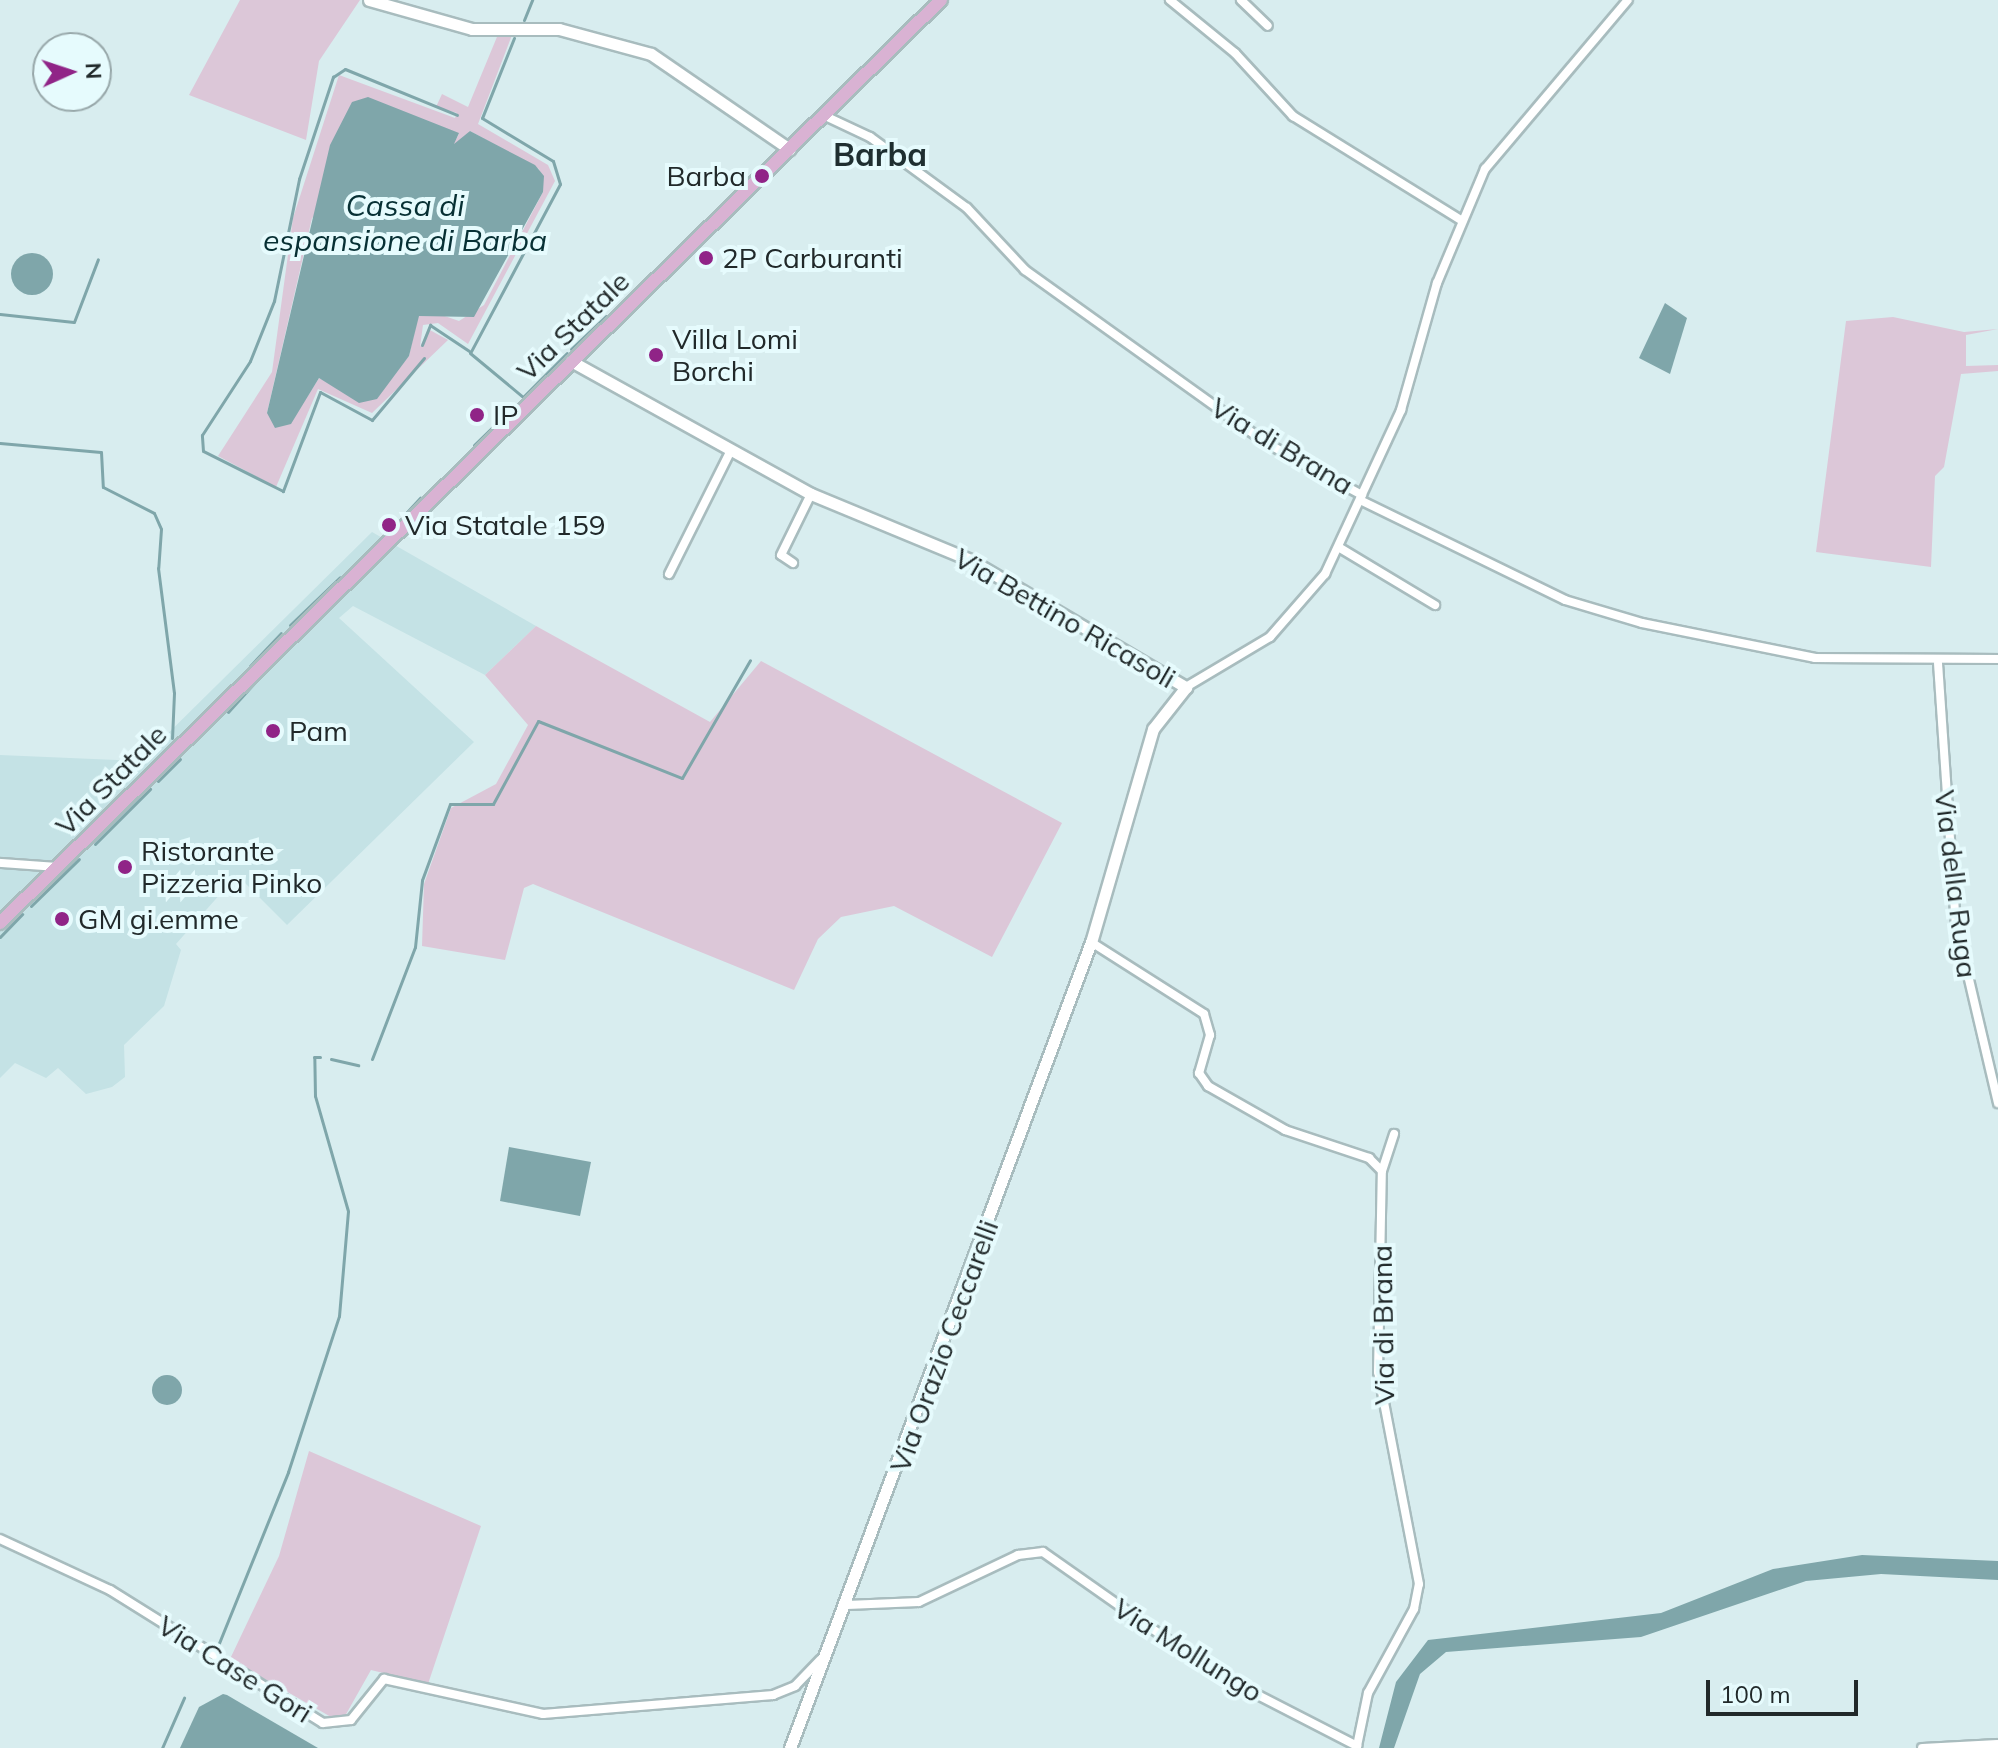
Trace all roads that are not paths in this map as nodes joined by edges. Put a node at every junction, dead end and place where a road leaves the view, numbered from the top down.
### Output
1 (369, 0) edge
2 (941, 0) edge
3 (1170, 0) edge
4 (1241, 0) edge
5 (1628, 0) edge
6 (1268, 26) dead end
7 (823, 115) junction
8 (789, 149) junction
9 (1461, 220) junction
10 (571, 361) junction
11 (730, 452) junction
12 (811, 494) junction
13 (1361, 498) junction
14 (1340, 548) junction
15 (793, 563) dead end
16 (669, 574) dead end
17 (1435, 605) dead end
18 (1998, 659) edge
19 (1938, 663) junction
20 (1186, 687) junction
21 (0, 863) edge
22 (57, 867) junction
23 (0, 923) edge
24 (1091, 942) junction
25 (1998, 1103) edge
26 (1394, 1134) dead end
27 (1382, 1171) junction
28 (0, 1539) edge
29 (1419, 1571) joint
30 (847, 1605) junction
31 (829, 1651) junction
32 (1998, 1744) edge
33 (1357, 1747) edge
34 (790, 1748) edge
35 (1922, 1748) edge

1 - 8 street
2 - 7 main road, Via Statale
3 - 9 street
4 - 6 street
5 - 9 street
7 - 8 main road, Via Statale
7 - 13 street, Via di Brana
8 - 10 main road, Via Statale
9 - 13 street
10 - 11 street, Via Bettino Ricasoli
10 - 22 main road, Via Statale
11 - 12 street, Via Bettino Ricasoli
11 - 16 street
12 - 15 street
12 - 20 street, Via Bettino Ricasoli
13 - 14 street, Via di Brana
13 - 19 street
14 - 17 street
14 - 20 street, Via di Brana
18 - 19 street
19 - 25 street, Via della Ruga
20 - 24 street, Via di Brana
21 - 22 street
22 - 23 main road, Via Statale
24 - 27 street
24 - 30 street, Via Orazio Ceccarelli
26 - 27 street, Via di Brana
27 - 29 street, Via di Brana
28 - 31 street, Via Case Gori
29 - 33 street, Via Mollungo
30 - 31 street, Via Orazio Ceccarelli
30 - 33 street, Via Mollungo
31 - 34 street, Via Orazio Ceccarelli
32 - 35 street

